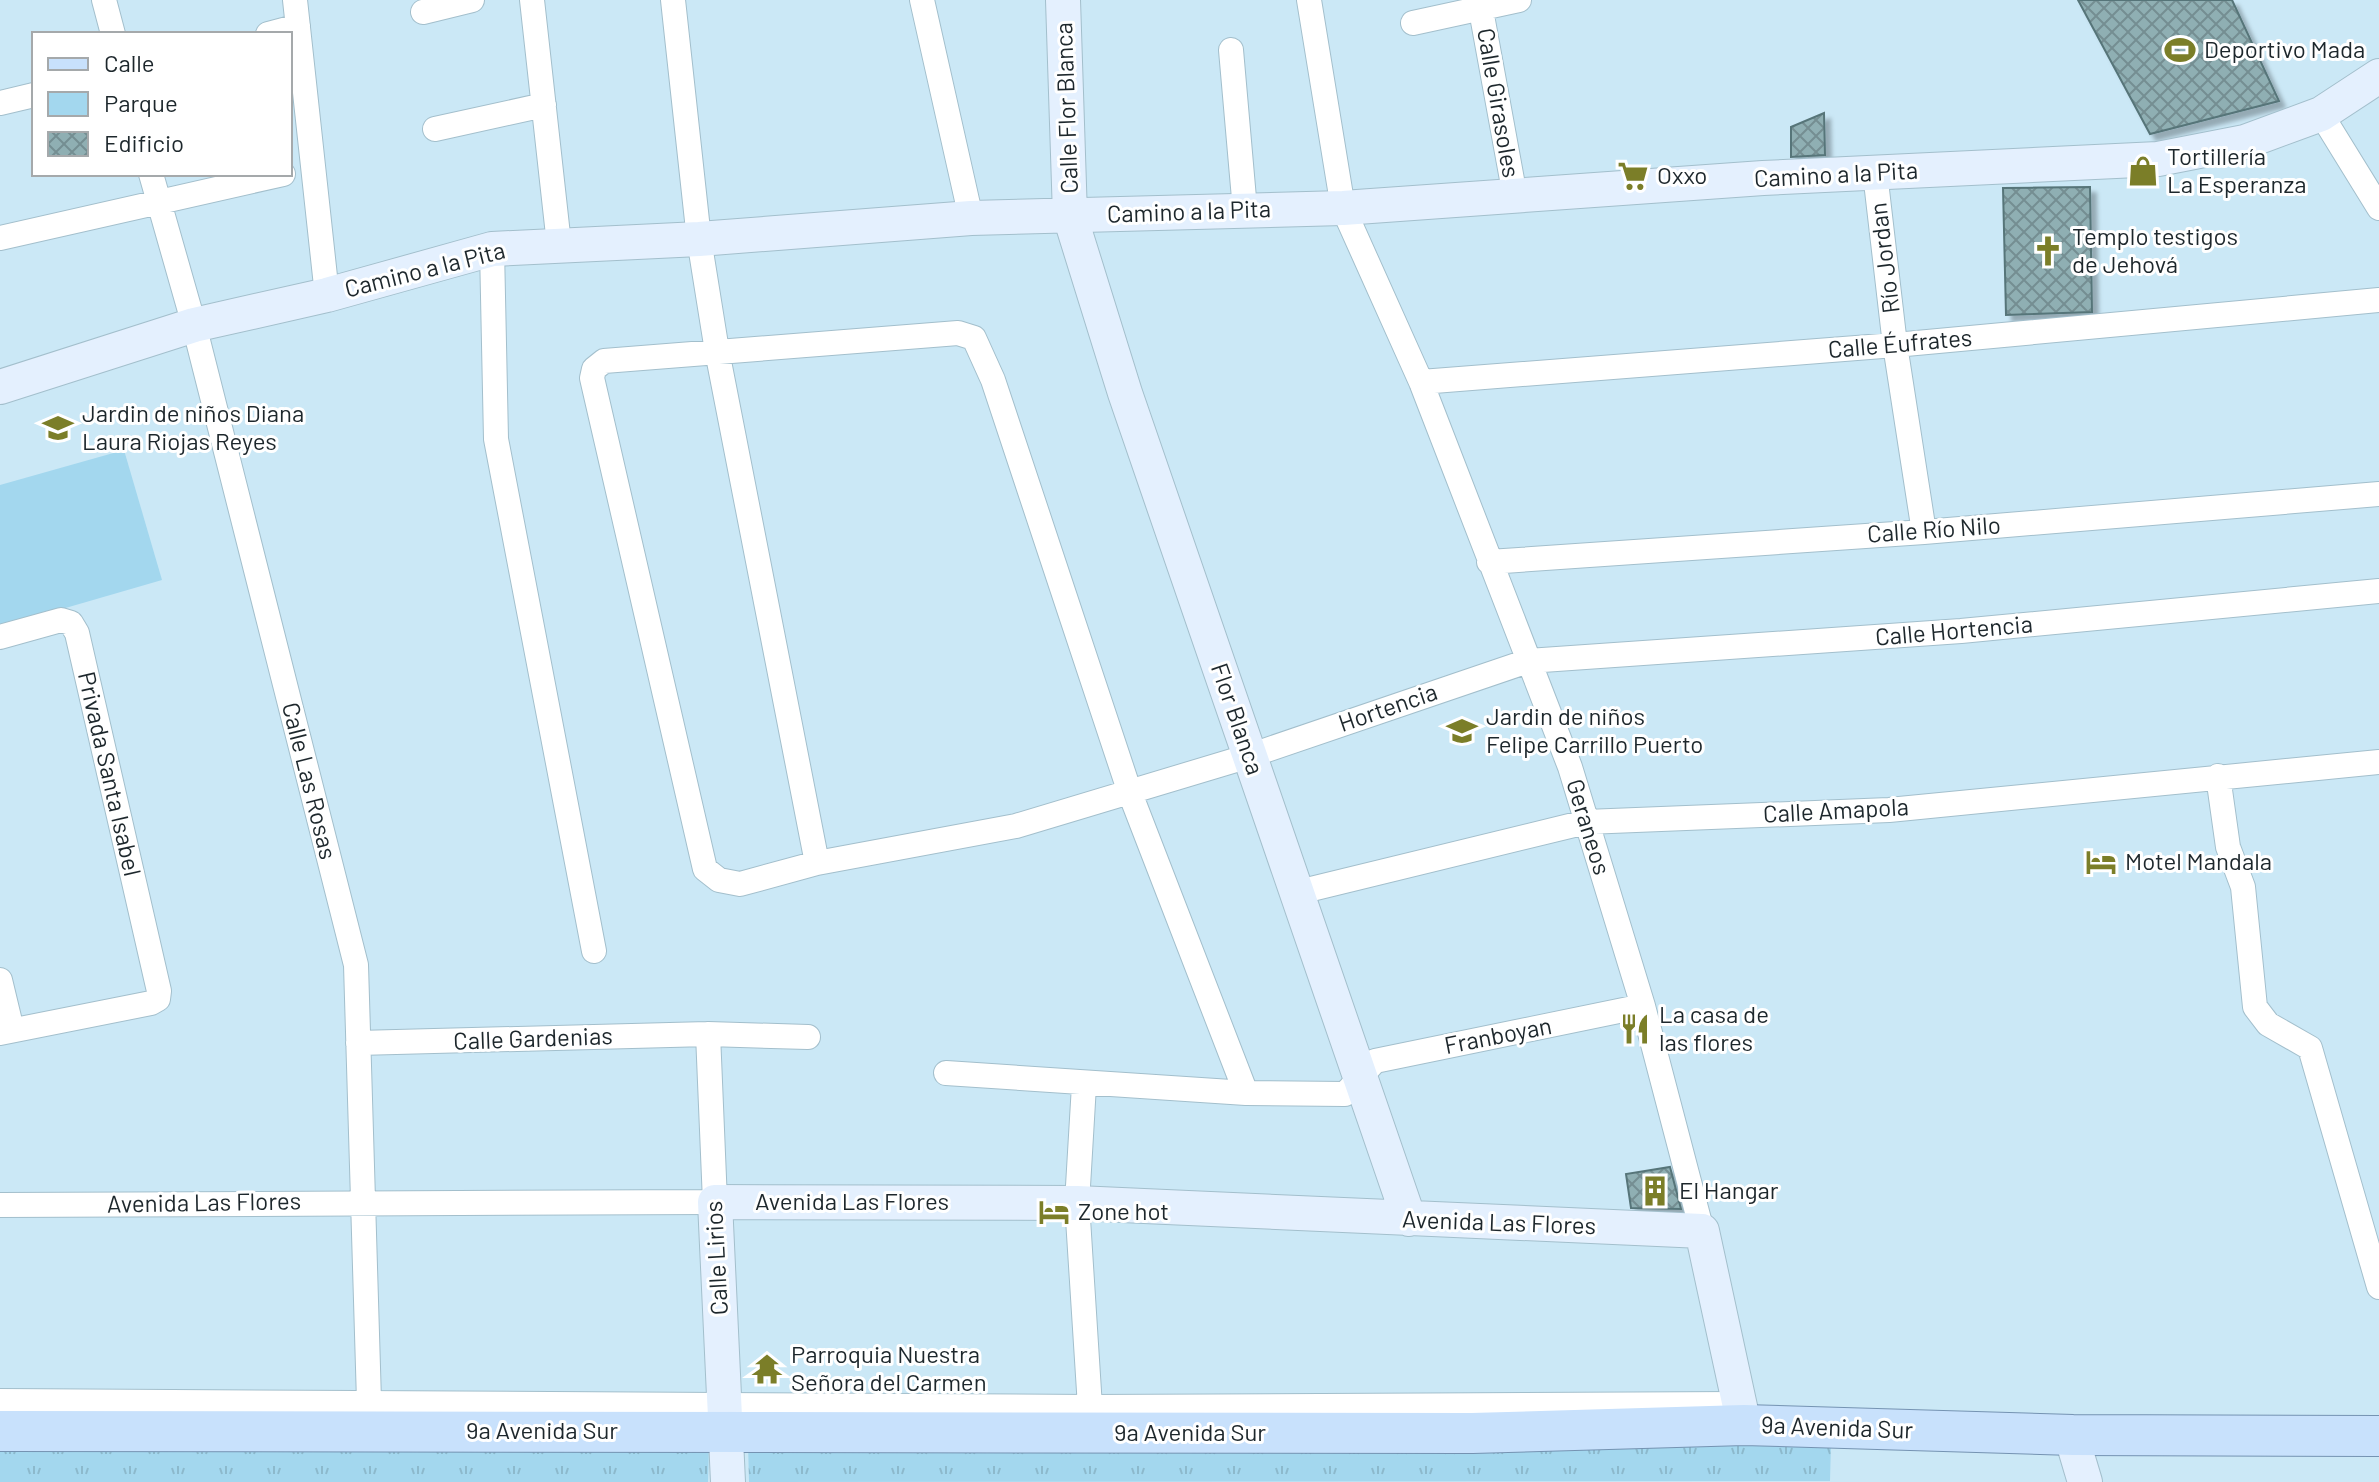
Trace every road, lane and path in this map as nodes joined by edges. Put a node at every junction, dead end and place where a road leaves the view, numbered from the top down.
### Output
1 (104, 0) edge
2 (295, 0) edge
3 (472, 0) edge
4 (532, 0) edge
5 (673, 0) edge
6 (922, 0) edge
7 (1063, 0) edge
8 (1309, 0) edge
9 (1519, 0) edge
10 (1481, 10) junction
11 (423, 12) dead end
12 (1413, 23) dead end
13 (298, 26) junction
14 (112, 32) edge
15 (276, 32) edge
16 (1231, 50) dead end
17 (2379, 76) edge
18 (32, 95) edge
19 (0, 103) edge
20 (544, 105) junction
21 (2321, 114) junction
22 (435, 129) dead end
23 (301, 170) edge
24 (1875, 173) junction
25 (152, 176) edge
26 (273, 176) edge
27 (1515, 196) junction
28 (159, 200) junction
29 (1343, 208) junction
30 (2379, 208) edge
31 (1245, 210) junction
32 (1070, 216) junction
33 (971, 218) junction
34 (0, 238) edge
35 (699, 239) junction
36 (559, 244) junction
37 (492, 249) junction
38 (327, 295) junction
39 (2379, 300) edge
40 (194, 325) junction
41 (1895, 345) junction
42 (717, 351) junction
43 (1421, 382) junction
44 (0, 387) edge
45 (2379, 494) edge
46 (1924, 532) junction
47 (1489, 562) junction
48 (2379, 591) edge
49 (0, 637) edge
50 (1528, 661) junction
51 (1249, 756) junction
52 (2379, 762) edge
53 (2218, 776) junction
54 (1130, 793) junction
55 (1586, 822) junction
56 (817, 863) junction
57 (1299, 892) junction
58 (594, 951) dead end
59 (0, 980) edge
60 (1643, 1006) junction
61 (6, 1032) edge
62 (708, 1034) junction
63 (808, 1037) dead end
64 (358, 1043) junction
65 (946, 1073) dead end
66 (1360, 1078) junction
67 (1084, 1085) junction
68 (1246, 1093) junction
69 (362, 1201) junction
70 (715, 1202) junction
71 (1077, 1203) junction
72 (0, 1205) edge
73 (1409, 1219) junction
74 (1702, 1231) junction
75 (2379, 1287) edge
76 (0, 1401) edge
77 (369, 1401) junction
78 (984, 1407) junction
79 (1090, 1407) junction
80 (1741, 1414) junction
81 (725, 1417) junction
82 (0, 1431) edge
83 (946, 1432) junction
84 (2071, 1435) junction
85 (2379, 1436) edge
86 (728, 1482) edge
87 (2085, 1482) edge

1 - 14 street
2 - 13 street
3 - 11 street
4 - 20 street
5 - 35 street
6 - 33 street
7 - 32 street, Calle Flor Blanca
8 - 29 street, Geraneos
9 - 10 street
10 - 12 street
10 - 27 street, Calle Girasoles
13 - 15 street
13 - 23 street
16 - 31 street
17 - 21 street, Camino a la Pita
18 - 19 street
20 - 22 street
20 - 36 street
21 - 24 street, Camino a la Pita
21 - 30 street
23 - 38 street
24 - 27 street, Camino a la Pita
24 - 41 street, Río Jordan
25 - 28 street, Calle Las Rosas
26 - 28 street
27 - 29 street, Camino a la Pita
28 - 34 street
28 - 40 street, Calle Las Rosas
29 - 31 street, Camino a la Pita
29 - 43 street, Geraneos
31 - 32 street, Camino a la Pita
32 - 33 street, Camino a la Pita
32 - 51 street, Flor Blanca
33 - 35 street, Camino a la Pita
35 - 36 street, Camino a la Pita
35 - 42 street
36 - 37 street, Camino a la Pita
37 - 38 street, Camino a la Pita
37 - 58 street
38 - 40 street, Camino a la Pita
39 - 41 street, Calle Éufrates
40 - 44 street, Camino a la Pita
40 - 64 street, Calle Las Rosas
41 - 43 street, Calle Éufrates
41 - 46 street, Río Jordan
42 - 54 street
42 - 56 street
42 - 56 street, Hortencia
43 - 47 street, Geraneos
45 - 46 street, Calle Río Nilo
46 - 47 street, Calle Río Nilo
47 - 50 street, Geraneos
48 - 50 street, Calle Hortencia
49 - 61 street, Privada Santa Isabel
50 - 51 street, Hortencia
50 - 55 street, Geraneos
51 - 54 street, Hortencia
51 - 57 street, Flor Blanca
52 - 53 street, Calle Amapola
53 - 55 street, Calle Amapola
53 - 75 street
54 - 56 street, Hortencia
54 - 68 street
55 - 57 street, Calle Amapola
55 - 60 street, Geraneos
57 - 66 street, Flor Blanca
59 - 61 street
60 - 66 street, Franboyan
60 - 74 street, Geraneos
62 - 63 street, Calle Gardenias
62 - 64 street, Calle Gardenias
62 - 70 street, Calle Lirios
64 - 69 street, Calle Las Rosas
65 - 67 street, Franboyan
66 - 68 street, Franboyan
66 - 73 street, Flor Blanca
67 - 68 street, Franboyan
67 - 71 street
69 - 70 street, Avenida Las Flores
69 - 72 street, Avenida Las Flores
69 - 77 street, Calle Las Rosas
70 - 71 street, Avenida Las Flores
70 - 81 street, Calle Lirios
71 - 73 street, Avenida Las Flores
71 - 79 street
73 - 74 street, Avenida Las Flores
74 - 80 street, Geraneos
76 - 77 street
77 - 81 street
78 - 79 street
78 - 81 street
78 - 83 main road
79 - 80 street
80 - 83 main road, 9a Avenida Sur
80 - 84 main road, 9a Avenida Sur
81 - 82 main road, 9a Avenida Sur
81 - 83 main road, 9a Avenida Sur
81 - 86 street, Calle Lirios
84 - 85 main road, 9a Avenida Sur
84 - 87 street

